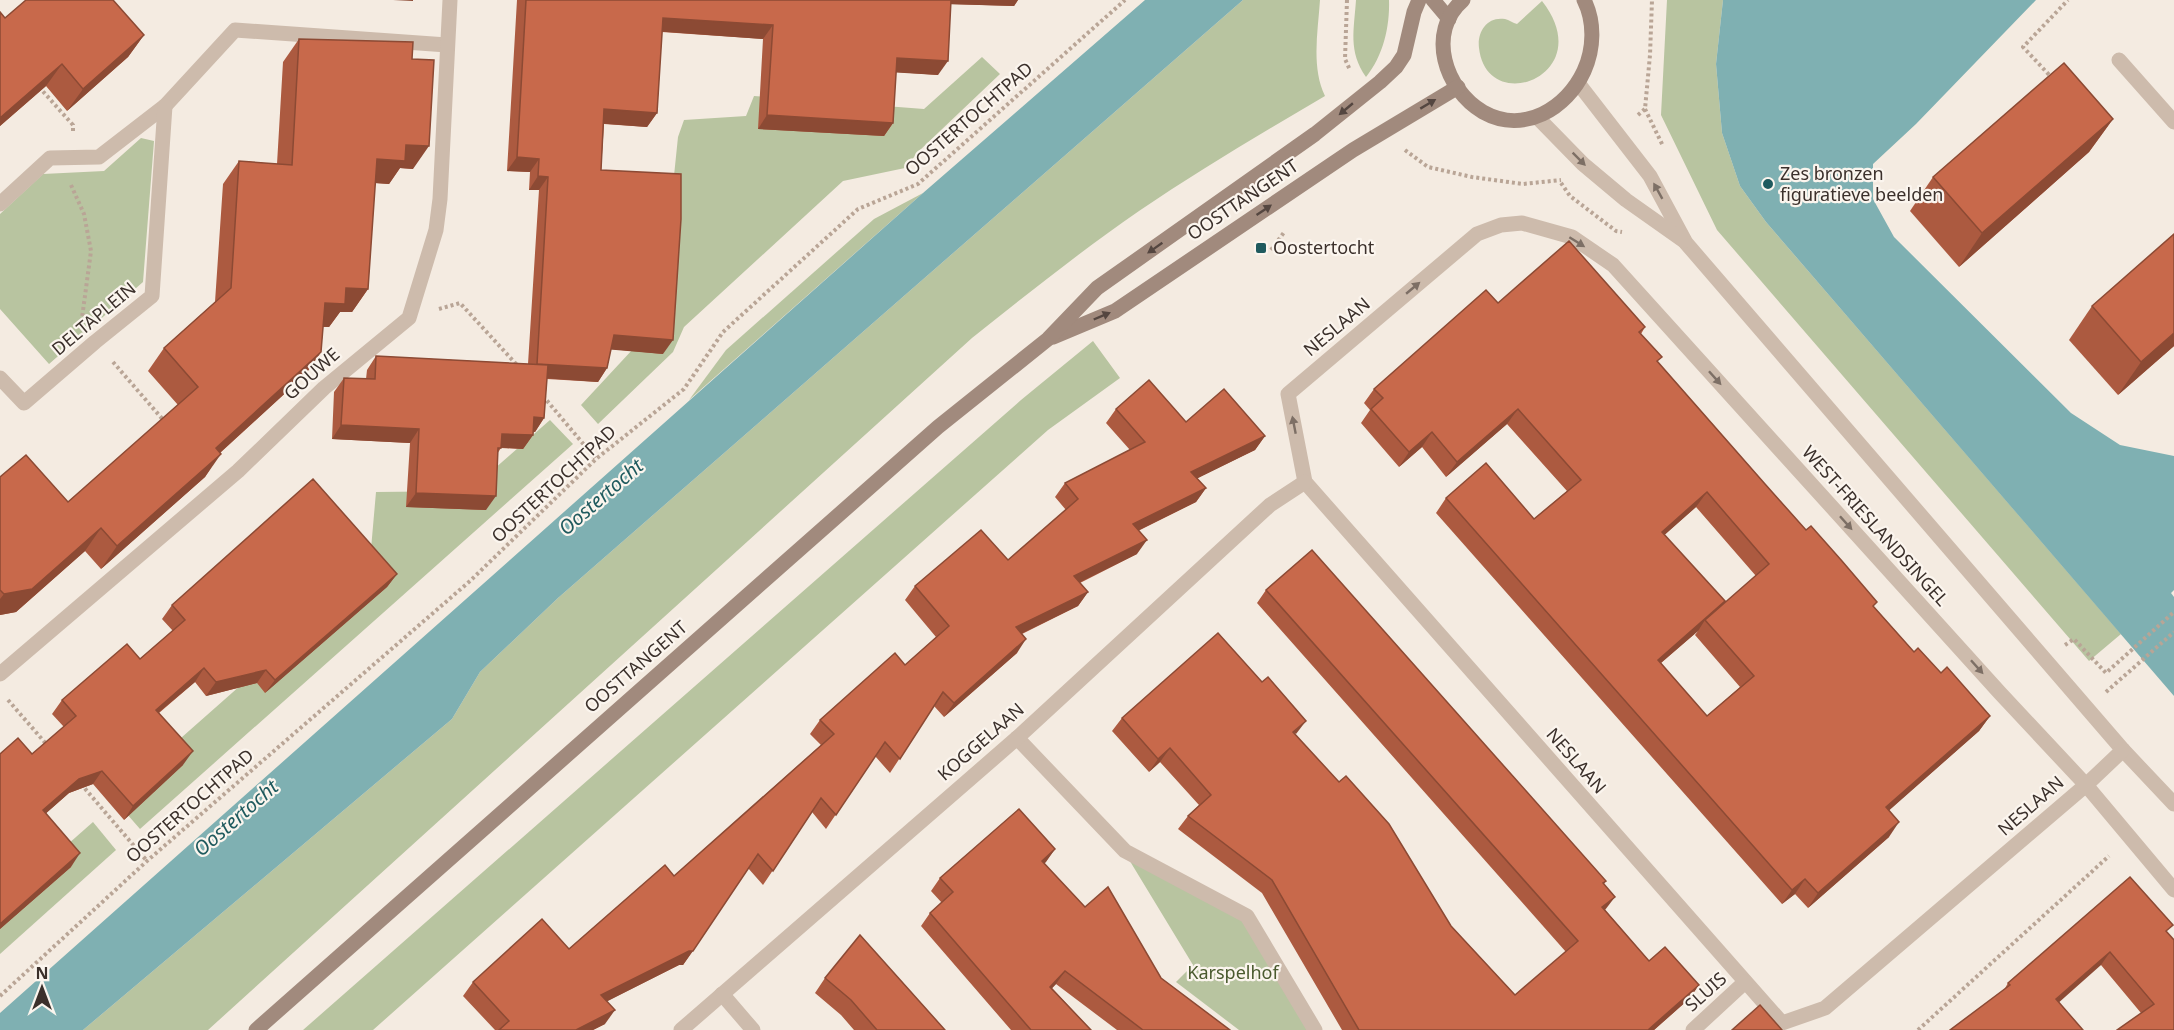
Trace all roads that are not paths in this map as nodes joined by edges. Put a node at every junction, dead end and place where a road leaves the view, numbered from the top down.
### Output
1 (450, 0) edge
2 (1419, 0) edge
3 (1433, 0) edge
4 (1463, 0) edge
5 (1588, 3) edge
6 (1449, 19) junction
7 (447, 45) junction
8 (2119, 60) dead end
9 (1578, 83) junction
10 (1458, 87) junction
11 (165, 106) junction
12 (1538, 118) junction
13 (2174, 122) edge
14 (0, 204) edge
15 (1522, 223) joint
16 (1686, 243) junction
17 (1048, 339) junction
18 (0, 378) edge
19 (1305, 482) junction
20 (0, 674) edge
21 (1017, 738) junction
22 (2123, 750) junction
23 (2086, 785) junction
24 (2174, 804) edge
25 (2174, 890) edge
26 (1745, 982) junction
27 (722, 994) junction
28 (256, 1030) edge
29 (681, 1030) edge
30 (753, 1030) edge
31 (1315, 1030) edge
32 (1693, 1030) edge

1 - 7 street
2 -> 17 main road, OOSTTANGENT
3 - 6 main road
4 - 6 main road
5 - 9 main road
6 - 10 main road
7 - 11 street
7 - 20 street, GOUWE
8 - 13 street
9 - 12 main road
16 -> 9 street
10 - 12 main road
17 -> 10 main road, OOSTTANGENT
11 - 14 street
11 - 18 street, DELTAPLEIN
12 -> 16 street
19 -> 15 street, NESLAAN
15 -> 23 street, WEST-FRIESLANDSINGEL
16 - 22 street
17 - 28 main road, OOSTTANGENT
19 - 21 street, KOGGELAAN
19 - 26 street, NESLAAN
21 - 27 street, KOGGELAAN
21 - 31 street
22 - 23 street, NESLAAN
22 - 24 street
23 - 25 street, WEST-FRIESLANDSINGEL
23 - 26 street, NESLAAN
26 - 32 street, SLUIS
27 - 29 street, KOGGELAAN
27 - 30 street

